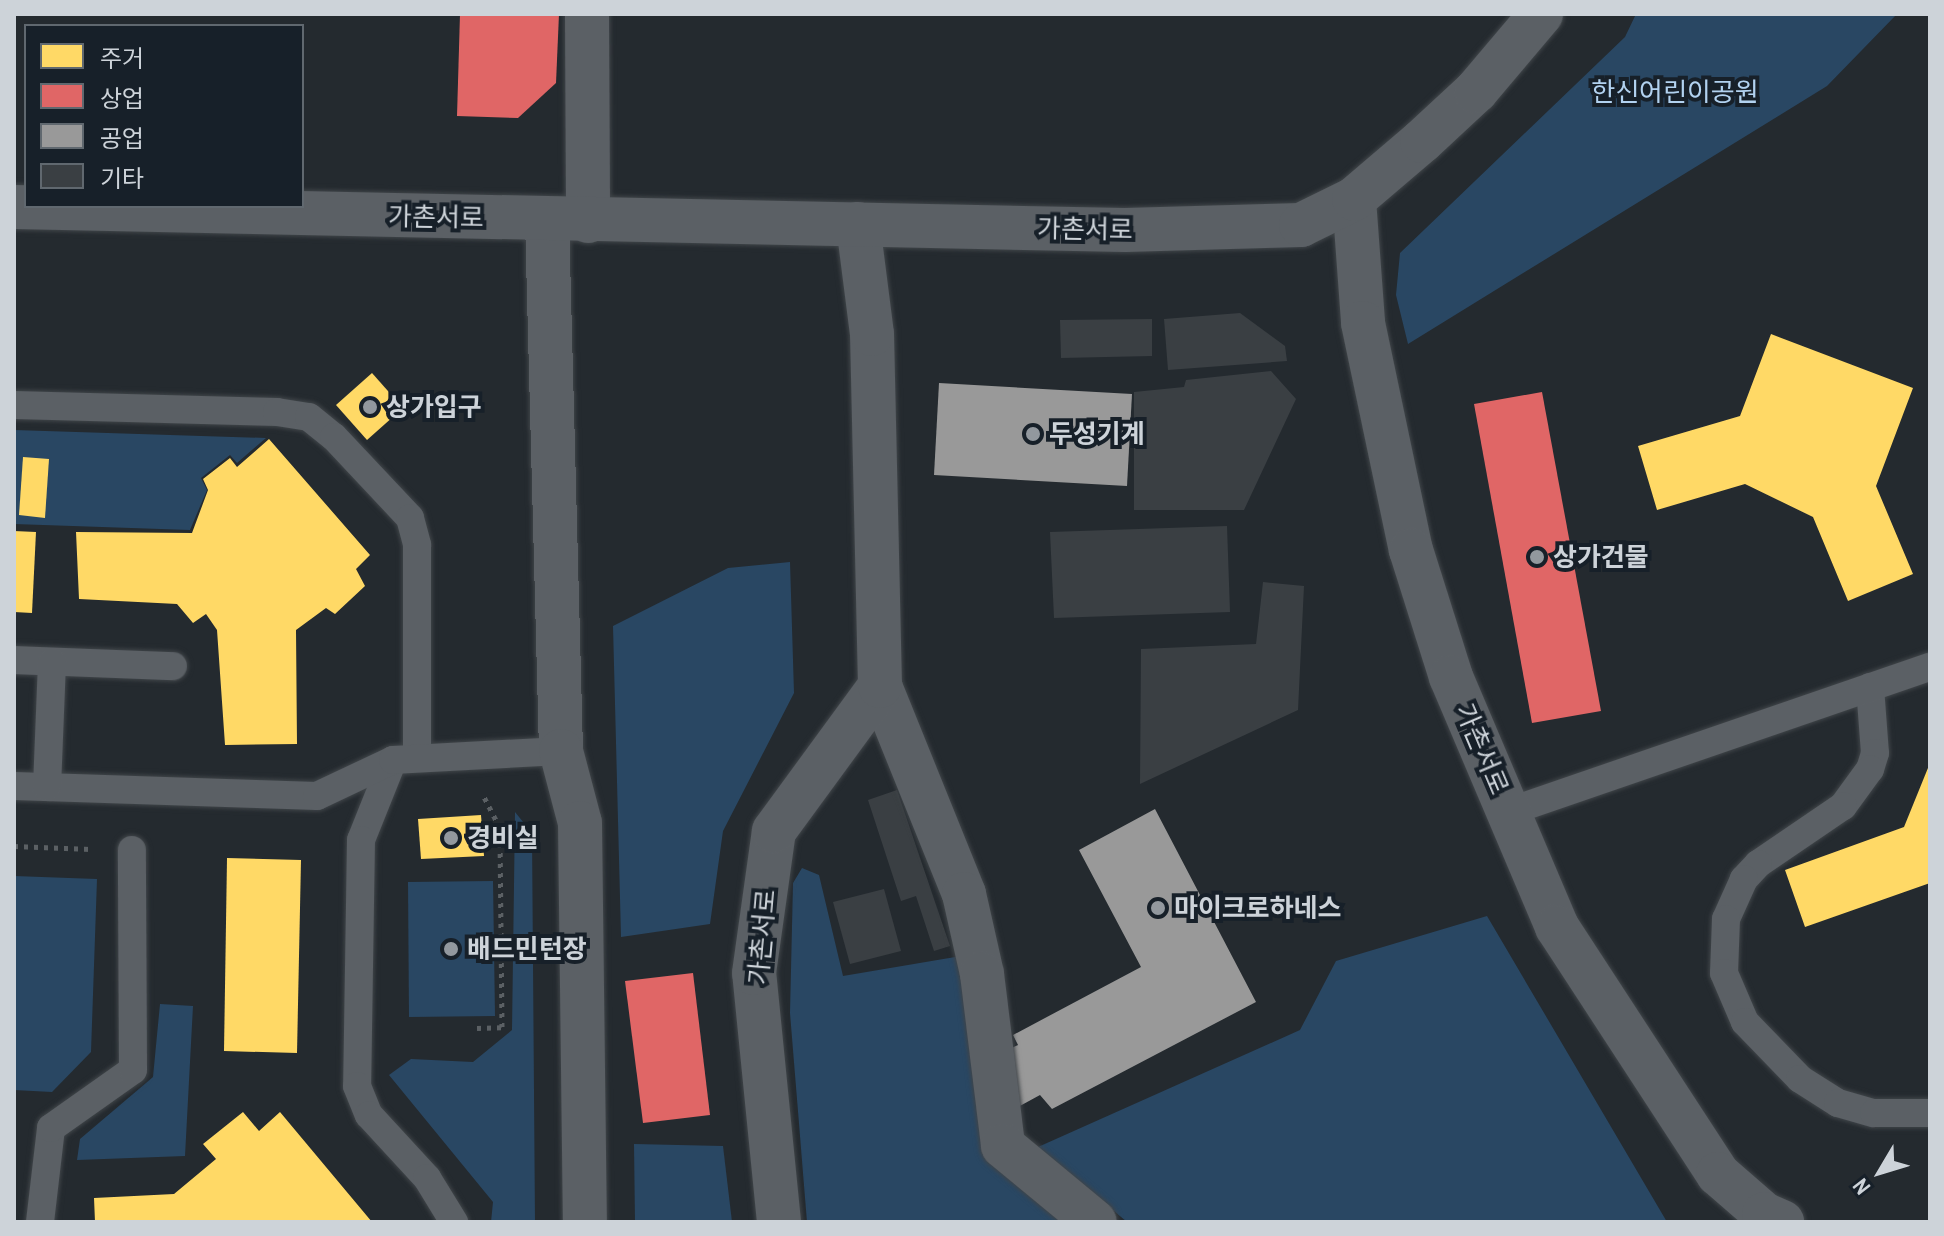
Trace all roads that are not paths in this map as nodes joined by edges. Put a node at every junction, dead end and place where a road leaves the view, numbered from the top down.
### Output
1 (587, 14) edge
2 (1541, 14) edge
3 (1354, 199) junction
4 (57, 208) edge
5 (568, 220) junction
6 (858, 224) junction
7 (14, 405) edge
8 (14, 660) edge
9 (52, 662) junction
10 (173, 666) dead end
11 (1930, 667) edge
12 (880, 686) junction
13 (1870, 687) junction
14 (561, 751) junction
15 (405, 759) junction
16 (14, 786) edge
17 (47, 787) junction
18 (1508, 812) junction
19 (132, 850) road end
20 (1930, 1113) edge
21 (40, 1222) edge
22 (454, 1222) edge
23 (585, 1222) edge
24 (779, 1222) edge
25 (1095, 1222) edge
26 (1782, 1222) edge

1 - 5 street
2 - 3 street, 가촌서로
3 - 6 street, 가촌서로
3 - 18 street, 가촌서로
4 - 5 street, 가촌서로
5 - 6 street, 가촌서로
5 - 14 street
6 - 12 street
7 - 15 lane
8 - 9 lane
9 - 10 lane
9 - 17 lane
11 - 13 lane
12 - 24 street, 가촌서로
12 - 25 street
13 - 18 lane
13 - 20 lane
14 - 15 lane
14 - 23 street
15 - 17 lane
15 - 22 lane
16 - 17 lane
18 - 26 street, 가촌서로
19 - 21 lane

